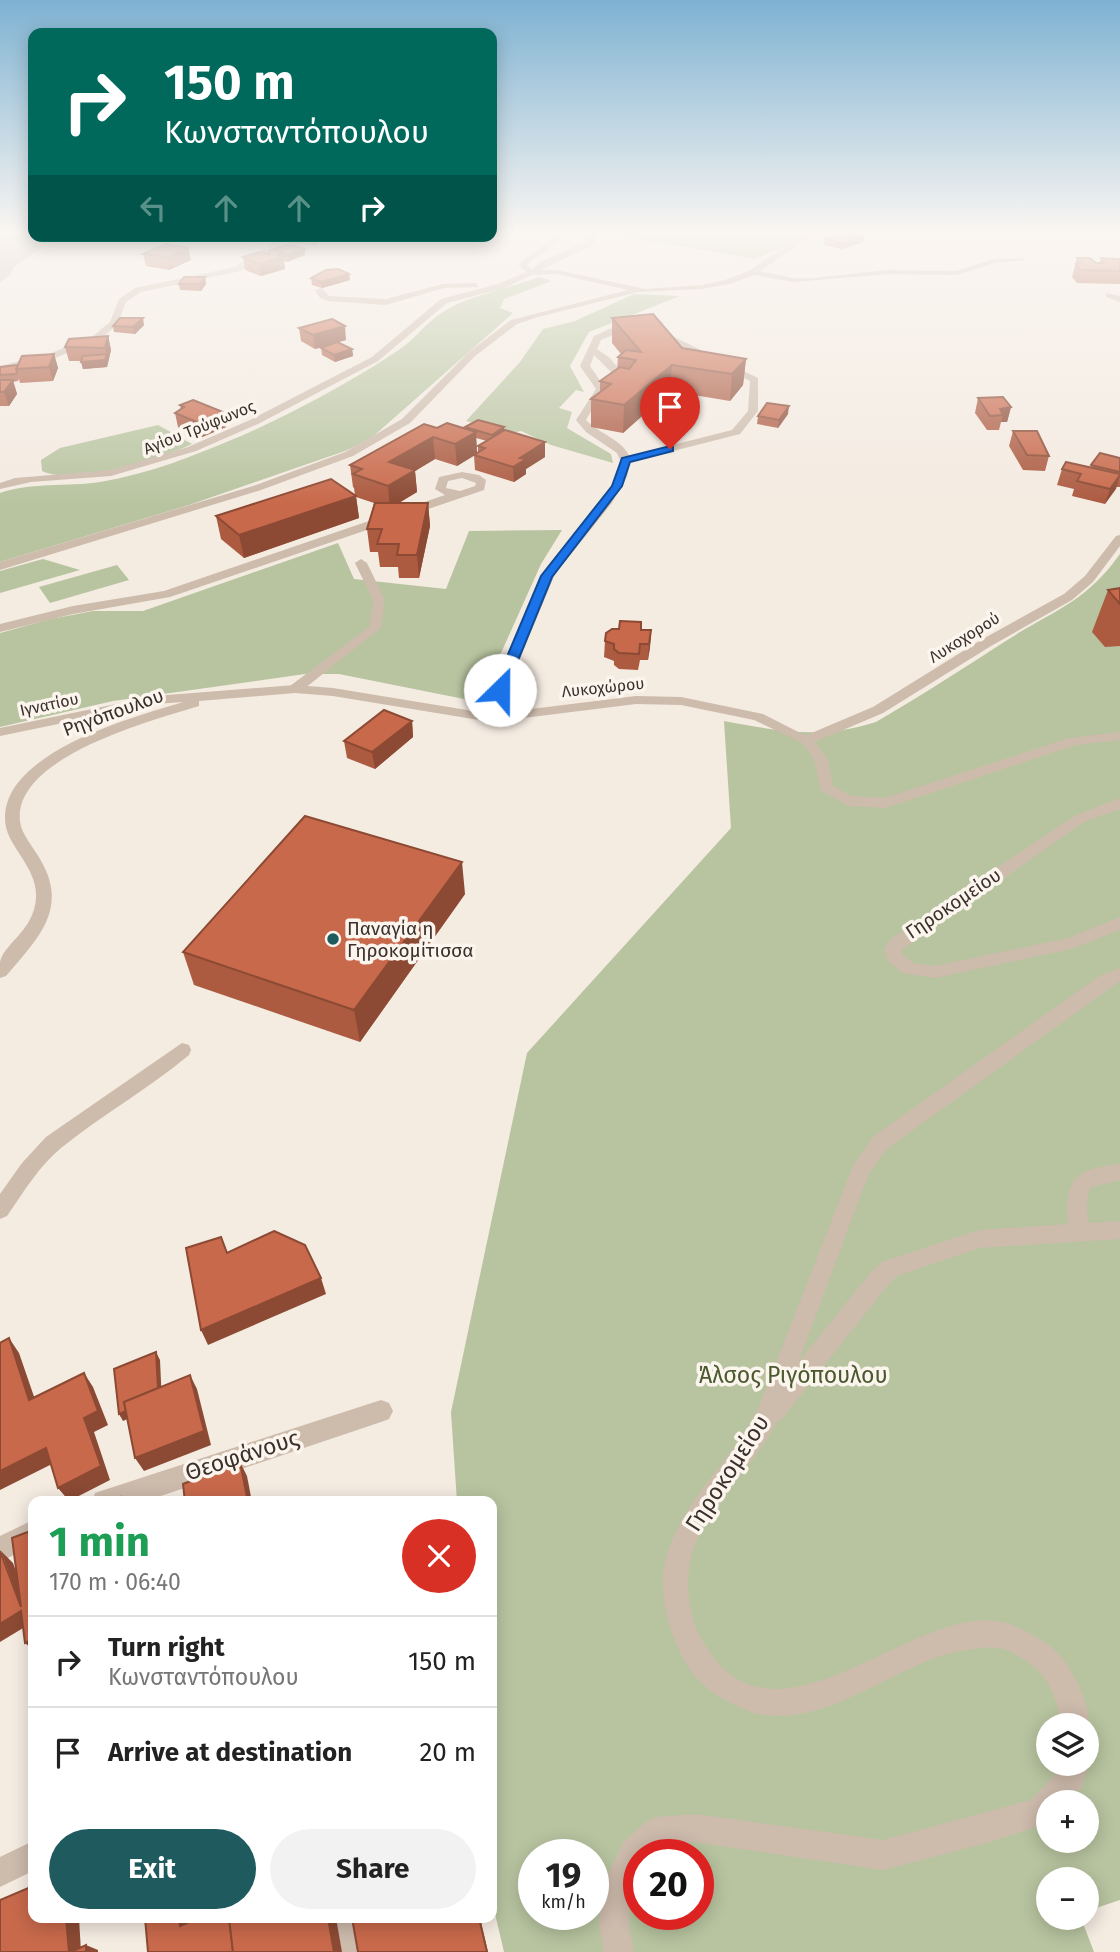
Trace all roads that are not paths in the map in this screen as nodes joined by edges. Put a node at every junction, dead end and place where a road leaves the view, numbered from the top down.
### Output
1 (115, 321) edge
2 (420, 321) edge
3 (517, 321) edge
4 (592, 351) junction
5 (0, 369) edge
6 (601, 389) junction
7 (625, 460) junction
8 (0, 486) edge
9 (456, 495) dead end
10 (1120, 538) edge
11 (361, 563) dead end
12 (0, 566) edge
13 (0, 628) edge
14 (295, 689) junction
15 (231, 693) junction
16 (489, 716) junction
17 (0, 732) edge
18 (1120, 736) edge
19 (807, 740) junction
20 (1120, 803) edge
21 (1120, 923) edge
22 (0, 971) edge
23 (1120, 974) edge
24 (183, 1050) dead end
25 (1120, 1172) edge
26 (0, 1210) edge
27 (1120, 1230) edge
28 (1079, 1231) junction
29 (381, 1411) dead end
30 (762, 1425) junction
31 (122, 1496) edge
32 (28, 1535) edge
33 (0, 1549) edge
34 (1074, 1713) edge
35 (1071, 1776) edge
36 (1060, 1790) edge
37 (1036, 1813) edge
38 (28, 1858) edge
39 (0, 1872) edge
40 (345, 1923) edge
41 (350, 1952) edge
42 (619, 1952) edge

1 - 5 street
2 - 8 street, Αγίου Τρύφωνος
3 - 12 street
4 - 6 street
4 - 6 street
4 - 7 street
6 - 7 street
7 - 16 street
9 - 13 street
10 - 19 street, Λυκοχορού
11 - 14 street
14 - 15 street, Λυκοχώρου
14 - 16 street, Λυκοχώρου
15 - 17 street, Ιγνατίου
15 - 22 street, Ρηγόπουλου
16 - 19 street, Λυκοχώρου
18 - 19 street
20 - 21 street, Γηροκομείου
23 - 30 street, Γηροκομείου
24 - 26 street
25 - 28 street
27 - 28 street
28 - 30 street
29 - 31 street, Θεοφάνους
30 - 34 street, Γηροκομείου
32 - 33 street
35 - 36 street
37 - 42 street
38 - 39 street
40 - 41 street

